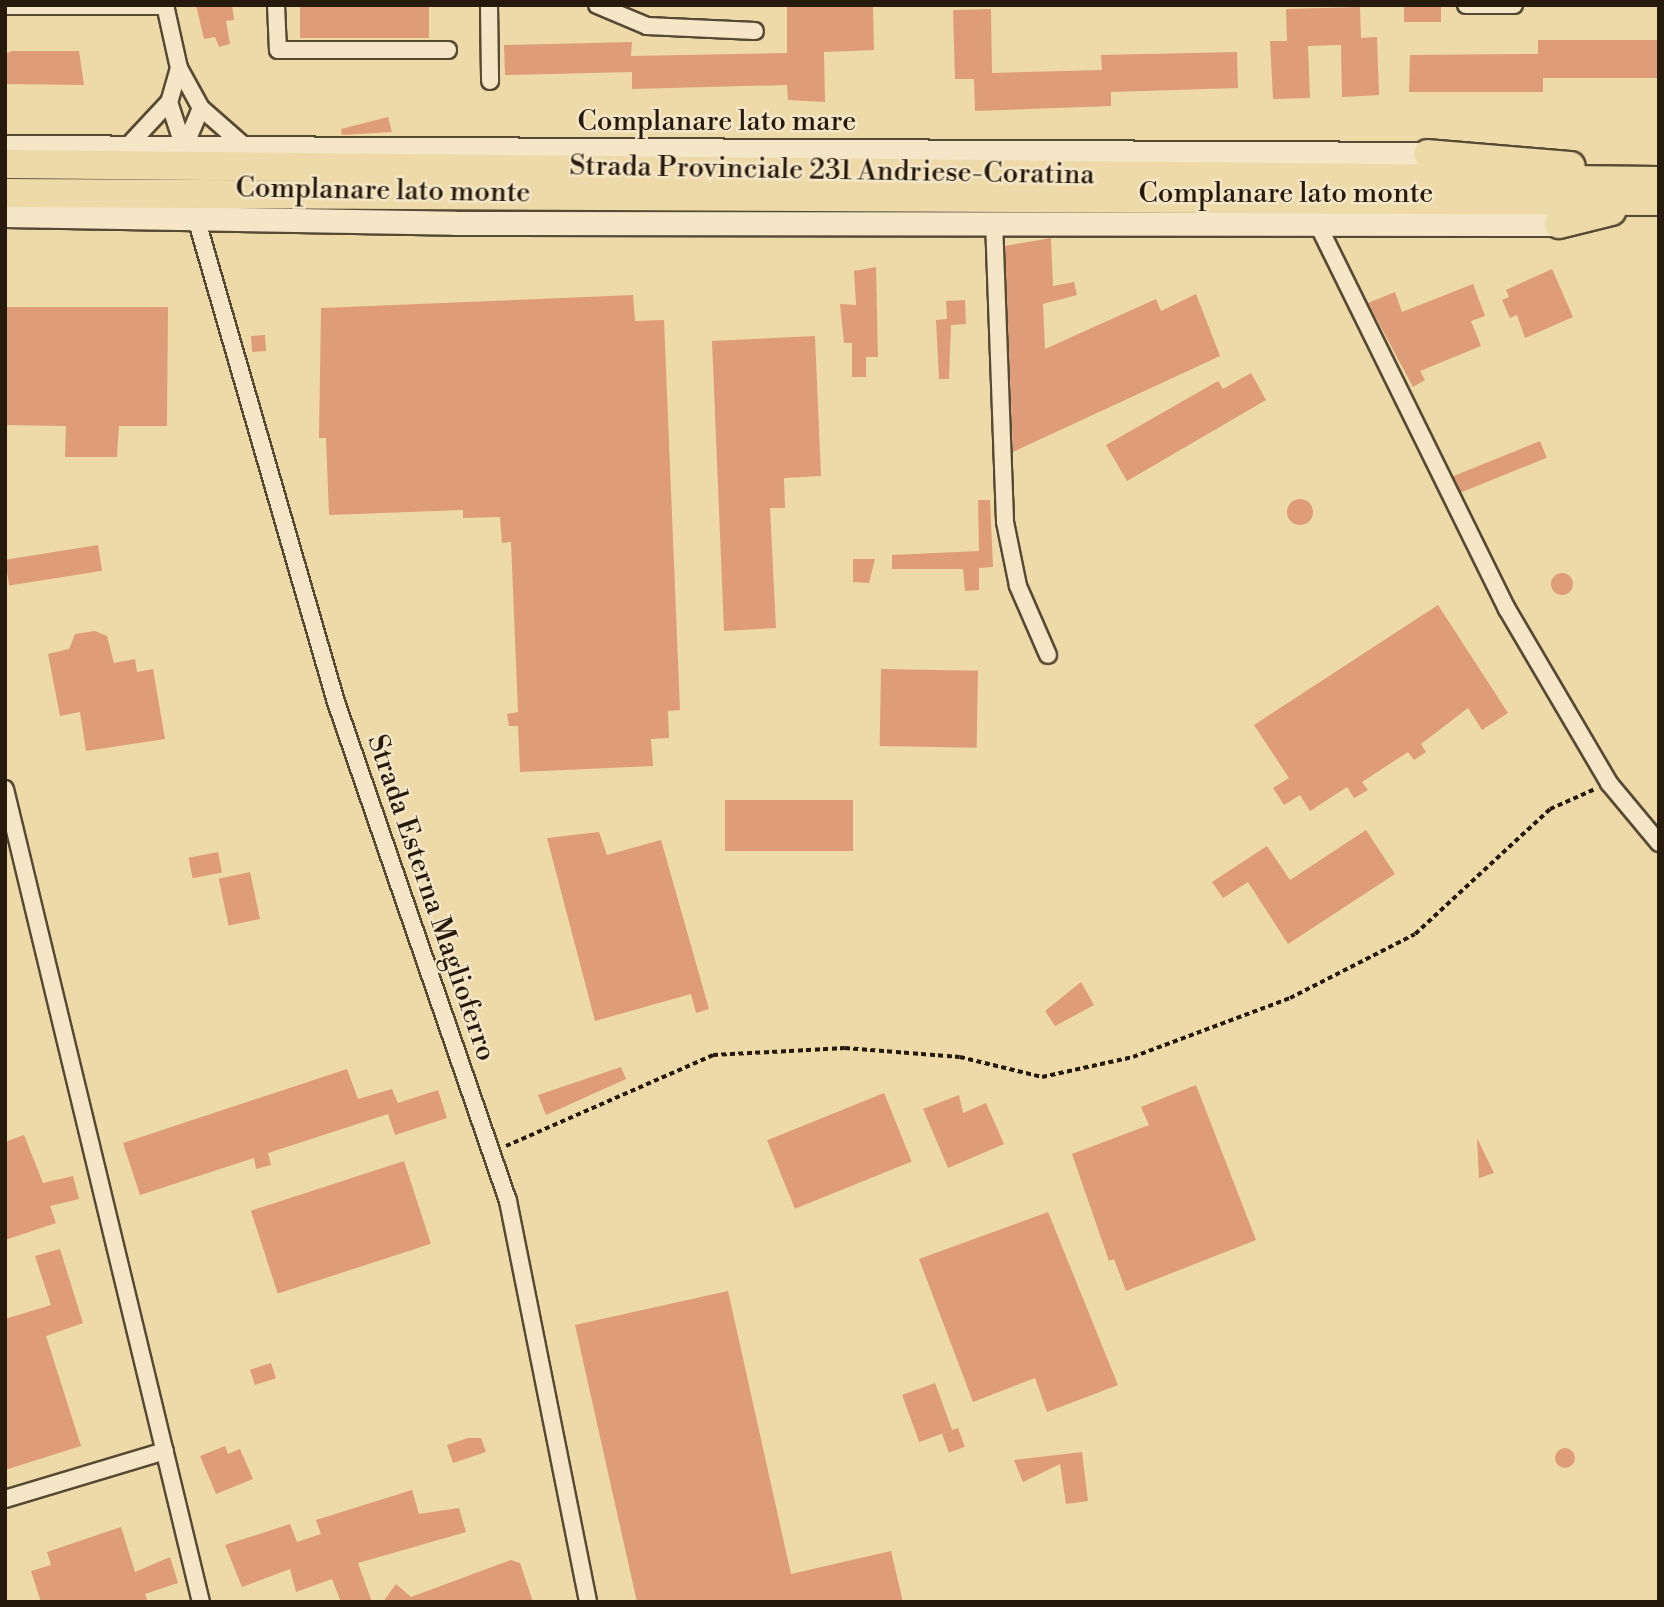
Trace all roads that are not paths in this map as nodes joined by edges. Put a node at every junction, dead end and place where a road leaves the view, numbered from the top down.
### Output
1 (276, 5) edge
2 (489, 5) edge
3 (597, 5) edge
4 (1466, 5) edge
5 (1514, 5) edge
6 (5, 6) edge
7 (165, 6) edge
8 (755, 31) dead end
9 (448, 50) dead end
10 (179, 68) junction
11 (490, 81) dead end
12 (169, 102) junction
13 (201, 108) junction
14 (5, 147) edge
15 (127, 147) junction
16 (184, 148) junction
17 (250, 150) junction
18 (1428, 154) joint
19 (5, 164) edge
20 (1656, 191) edge
21 (5, 193) edge
22 (5, 215) edge
23 (196, 218) junction
24 (994, 221) junction
25 (1559, 224) joint
26 (1318, 225) junction
27 (1048, 655) dead end
28 (5, 789) edge
29 (1659, 843) edge
30 (165, 1451) junction
31 (5, 1499) edge
32 (201, 1602) edge
33 (587, 1602) edge

1 - 9 street
2 - 11 street
3 - 8 street
4 - 5 street
6 - 7 street
7 - 10 street
10 - 12 street
10 - 13 street
12 - 15 street
12 - 16 street
13 - 16 street
13 - 17 street
14 - 15 street, Complanare lato mare
15 - 16 street, Complanare lato mare
16 - 17 street, Complanare lato mare
17 - 18 street, Complanare lato mare
18 - 20 highway
19 - 20 highway, Strada Provinciale 231 Andriese-Coratina
20 - 21 highway, Strada Provinciale 231 Andriese-Coratina
20 - 25 highway
22 - 23 street, Complanare lato monte
23 - 24 street, Complanare lato monte
23 - 33 street, Strada Esterna Maglioferro
24 - 26 street, Complanare lato monte
24 - 27 street
25 - 26 street, Complanare lato monte
26 - 29 street
28 - 30 street
30 - 31 street
30 - 32 street

